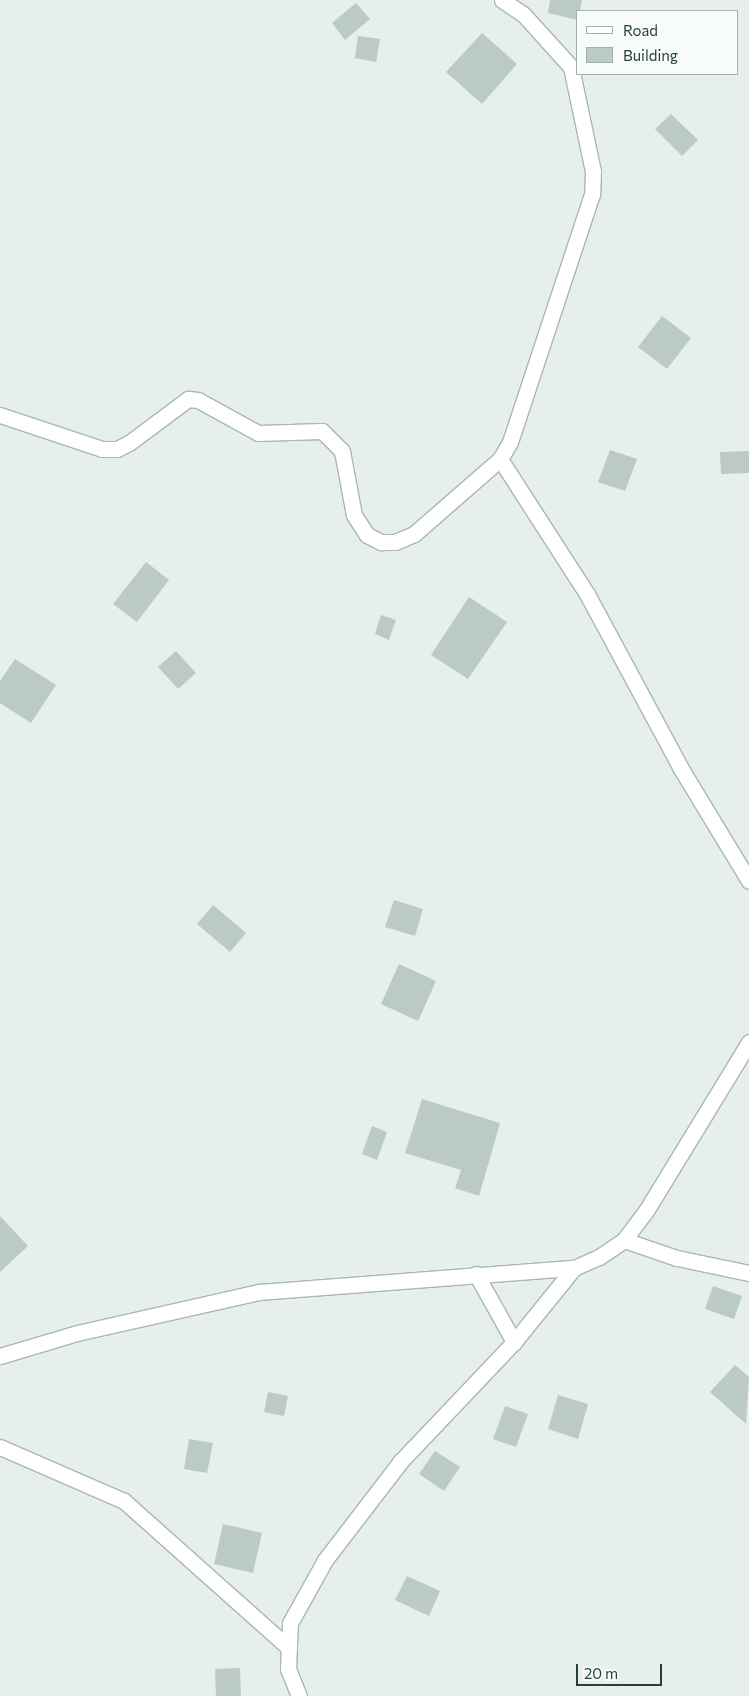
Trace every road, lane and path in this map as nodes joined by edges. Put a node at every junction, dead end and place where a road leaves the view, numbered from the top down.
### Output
1 (502, 0) edge
2 (0, 415) edge
3 (500, 459) junction
4 (749, 882) edge
5 (749, 1042) edge
6 (624, 1240) junction
7 (574, 1268) junction
8 (749, 1273) edge
9 (476, 1274) junction
10 (514, 1342) junction
11 (0, 1356) edge
12 (0, 1447) edge
13 (287, 1646) junction
14 (299, 1696) edge

1 - 3 street
2 - 3 street
3 - 4 street
5 - 6 street
6 - 7 street
6 - 8 street
7 - 9 street
7 - 10 street
9 - 10 street
9 - 11 street
10 - 13 street
12 - 13 street
13 - 14 street

